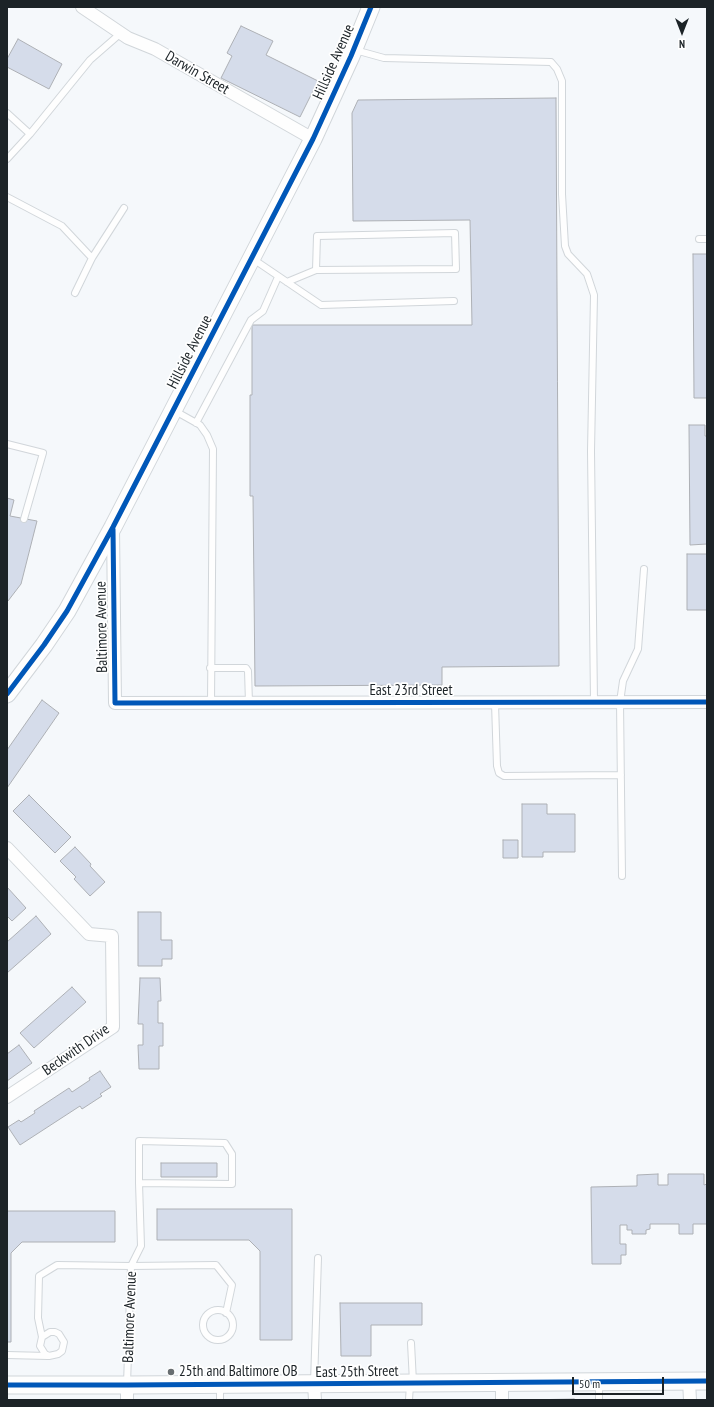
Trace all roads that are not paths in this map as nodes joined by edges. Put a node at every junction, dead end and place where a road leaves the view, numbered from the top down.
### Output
1 (82, 7) edge
2 (371, 7) edge
3 (121, 33) junction
4 (354, 49) junction
5 (7, 113) edge
6 (30, 134) junction
7 (312, 139) junction
8 (7, 159) edge
9 (7, 197) edge
10 (124, 208) dead end
11 (699, 239) dead end
12 (707, 239) edge
13 (92, 258) junction
14 (252, 258) junction
15 (316, 270) junction
16 (278, 276) junction
17 (287, 282) junction
18 (75, 293) dead end
19 (454, 301) dead end
20 (174, 410) junction
21 (196, 422) junction
22 (7, 444) edge
23 (24, 519) dead end
24 (113, 527) junction
25 (644, 569) dead end
26 (210, 668) junction
27 (7, 694) edge
28 (594, 702) junction
29 (620, 702) junction
30 (707, 702) edge
31 (115, 703) joint
32 (211, 703) junction
33 (249, 703) junction
34 (495, 703) junction
35 (621, 775) junction
36 (7, 848) edge
37 (622, 876) dead end
38 (7, 1096) edge
39 (139, 1184) junction
40 (318, 1258) dead end
41 (131, 1266) junction
42 (226, 1312) junction
43 (42, 1337) junction
44 (411, 1343) dead end
45 (7, 1355) edge
46 (49, 1356) junction
47 (689, 1381) junction
48 (707, 1381) edge
49 (599, 1382) junction
50 (502, 1383) junction
51 (7, 1385) edge
52 (411, 1389) edge
53 (220, 1392) edge
54 (314, 1392) edge
55 (127, 1393) edge
56 (502, 1400) edge
57 (599, 1400) edge
58 (690, 1400) edge

1 - 3 street, Darwin Street
2 - 4 street, Hillside Avenue
3 - 6 lane
3 - 7 street, Darwin Street
4 - 7 street, Hillside Avenue
4 - 28 lane
5 - 6 lane
6 - 8 lane
7 - 14 street, Hillside Avenue
9 - 13 lane
10 - 13 lane
11 - 12 lane
13 - 18 lane
14 - 16 lane
14 - 20 street, Hillside Avenue
15 - 15 lane
15 - 17 lane
16 - 17 lane
16 - 21 lane
17 - 19 lane
20 - 21 lane
20 - 24 street, Hillside Avenue
21 - 26 lane
22 - 23 lane
24 - 27 street, Hillside Avenue
24 - 31 street, Baltimore Avenue
25 - 29 lane
26 - 32 lane
26 - 33 lane
28 - 29 street, East 23rd Street
28 - 34 street, East 23rd Street
29 - 30 street, East 23rd Street
29 - 35 lane
31 - 32 street, East 23rd Street
32 - 33 street, East 23rd Street
33 - 34 street, East 23rd Street
34 - 35 lane
35 - 37 lane
36 - 38 street, Beckwith Drive
39 - 39 lane, Baltimore Avenue
39 - 41 lane, Baltimore Avenue
40 - 54 lane
41 - 42 lane
41 - 43 lane
41 - 55 lane, Baltimore Avenue
42 - 42 lane
43 - 46 lane
43 - 46 lane
44 - 52 lane
45 - 46 lane
47 - 48 street, East 25th Street
47 - 49 street, East 25th Street
47 - 58 street
49 - 50 street, East 25th Street
49 - 57 lane
50 - 52 street, East 25th Street
50 - 56 street
51 - 55 street, East 25th Street
52 - 54 street, East 25th Street
53 - 54 street, East 25th Street
53 - 55 street, East 25th Street

